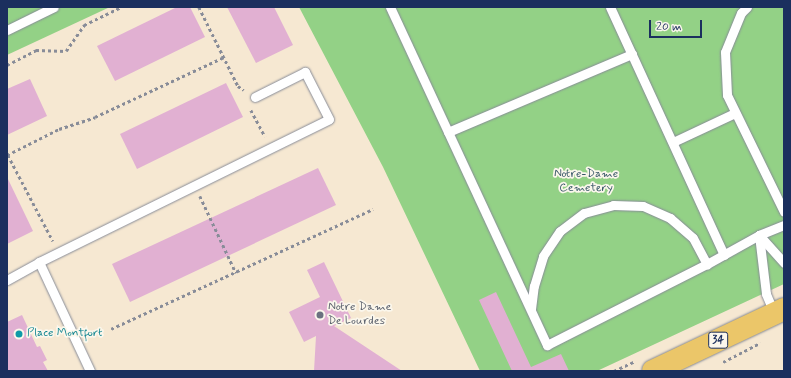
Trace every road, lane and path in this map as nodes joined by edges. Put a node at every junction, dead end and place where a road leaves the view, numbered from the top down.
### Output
1 (54, 7) edge
2 (121, 7) edge
3 (199, 7) edge
4 (390, 7) edge
5 (610, 7) edge
6 (747, 7) edge
7 (7, 30) edge
8 (632, 54) junction
9 (224, 57) junction
10 (7, 65) edge
11 (255, 97) junction
12 (735, 113) junction
13 (448, 132) junction
14 (674, 142) junction
15 (271, 147) junction
16 (8, 155) edge
17 (195, 185) junction
18 (373, 209) dead end
19 (784, 212) edge
20 (784, 225) edge
21 (760, 235) junction
22 (59, 252) junction
23 (724, 255) junction
24 (39, 262) junction
25 (784, 262) edge
26 (707, 264) junction
27 (236, 273) junction
28 (7, 280) edge
29 (531, 311) junction
30 (779, 312) edge
31 (111, 329) dead end
32 (90, 371) edge
33 (653, 371) edge

1 - 7 lane
2 - 10 path
3 - 9 path
4 - 13 lane
5 - 8 lane
6 - 12 lane
8 - 13 lane
8 - 14 lane
9 - 11 path
9 - 16 path
11 - 15 path
11 - 15 lane
12 - 14 lane
12 - 19 lane
13 - 29 lane
14 - 23 lane
15 - 17 lane
16 - 22 path
17 - 22 lane
17 - 27 path
18 - 27 path
20 - 21 lane
21 - 23 lane
21 - 25 lane
21 - 30 lane
22 - 24 lane
23 - 26 lane
24 - 28 lane
24 - 32 lane
26 - 29 lane
26 - 29 lane
27 - 31 path
30 - 33 main road, 34

